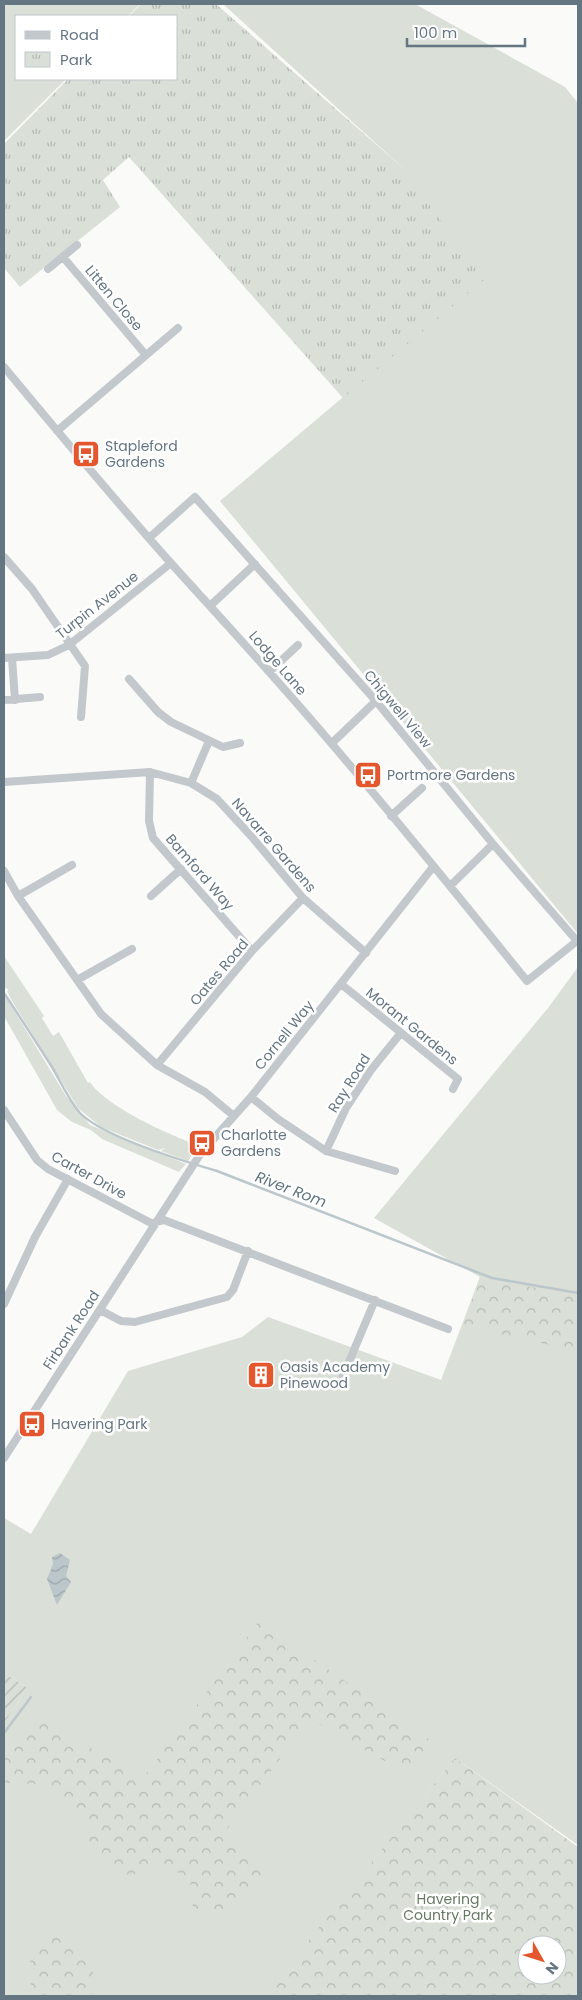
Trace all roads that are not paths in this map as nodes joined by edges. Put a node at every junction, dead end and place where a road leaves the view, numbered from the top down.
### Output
1 (77, 246) dead end
2 (63, 257) junction
3 (48, 269) dead end
4 (178, 328) dead end
5 (145, 354) junction
6 (4, 367) edge
7 (57, 431) junction
8 (149, 538) junction
9 (4, 557) edge
10 (171, 563) junction
11 (255, 564) junction
12 (211, 605) junction
13 (69, 645) junction
14 (298, 645) dead end
15 (8, 658) edge
16 (270, 672) junction
17 (128, 679) dead end
18 (40, 697) dead end
19 (4, 700) edge
20 (15, 700) junction
21 (376, 701) junction
22 (81, 717) dead end
23 (209, 741) junction
24 (240, 743) dead end
25 (332, 743) junction
26 (150, 772) junction
27 (4, 782) edge
28 (192, 783) junction
29 (422, 788) dead end
30 (392, 816) junction
31 (494, 844) junction
32 (72, 865) dead end
33 (433, 867) junction
34 (181, 869) junction
35 (4, 871) edge
36 (450, 886) junction
37 (18, 896) junction
38 (151, 896) dead end
39 (303, 898) junction
40 (577, 941) edge
41 (132, 948) dead end
42 (252, 951) junction
43 (366, 953) junction
44 (77, 980) junction
45 (341, 984) junction
46 (400, 1034) junction
47 (157, 1065) junction
48 (453, 1089) dead end
49 (251, 1097) junction
50 (4, 1110) edge
51 (234, 1116) junction
52 (6, 1121) edge
53 (326, 1151) junction
54 (395, 1171) dead end
55 (68, 1180) junction
56 (158, 1221) junction
57 (248, 1251) junction
58 (376, 1300) junction
59 (4, 1304) edge
60 (100, 1310) junction
61 (448, 1329) dead end
62 (343, 1376) dead end
63 (5, 1454) edge

1 - 2 street
2 - 3 street
2 - 5 street, Litten Close
4 - 5 street
5 - 7 street
6 - 7 street, Lodge Lane
7 - 8 street, Lodge Lane
8 - 10 street, Lodge Lane
8 - 11 street, Chigwell View
9 - 13 street
10 - 12 street, Lodge Lane
10 - 13 street, Turpin Avenue
11 - 12 street
11 - 21 street, Chigwell View
12 - 16 street, Lodge Lane
13 - 15 street, Turpin Avenue
13 - 22 street
14 - 16 street
15 - 20 street
16 - 25 street, Lodge Lane
17 - 23 street
18 - 20 street
19 - 20 street
21 - 25 street
21 - 31 street, Chigwell View
23 - 24 street
23 - 28 street
25 - 30 street, Lodge Lane
26 - 27 street, Navarre Gardens
26 - 28 street, Navarre Gardens
26 - 34 street, Bamford Way
28 - 39 street, Navarre Gardens
29 - 30 street
30 - 33 street, Lodge Lane
31 - 36 street
31 - 40 street, Chigwell View
32 - 37 street
33 - 36 street, Lodge Lane
33 - 43 street, Cornell Way
34 - 38 street
34 - 42 street, Bamford Way
35 - 37 street
36 - 40 street, Lodge Lane
37 - 44 street
39 - 42 street, Oates Road
39 - 43 street, Navarre Gardens
41 - 44 street
42 - 47 street, Oates Road
43 - 45 street, Cornell Way
44 - 47 street
45 - 46 street, Morant Gardens
45 - 49 street, Cornell Way
46 - 48 street, Morant Gardens
46 - 53 street, Ray Road
47 - 51 street
49 - 51 street, Cornell Way
49 - 53 street
50 - 52 street, Carter Drive
51 - 56 street, Cornell Way
52 - 55 street, Carter Drive
53 - 54 street
55 - 56 street, Carter Drive
55 - 59 street
56 - 57 street, Carter Drive
56 - 60 street, Firbank Road
57 - 58 street, Carter Drive
57 - 60 street
58 - 61 street, Carter Drive
58 - 62 street
60 - 63 street, Firbank Road

